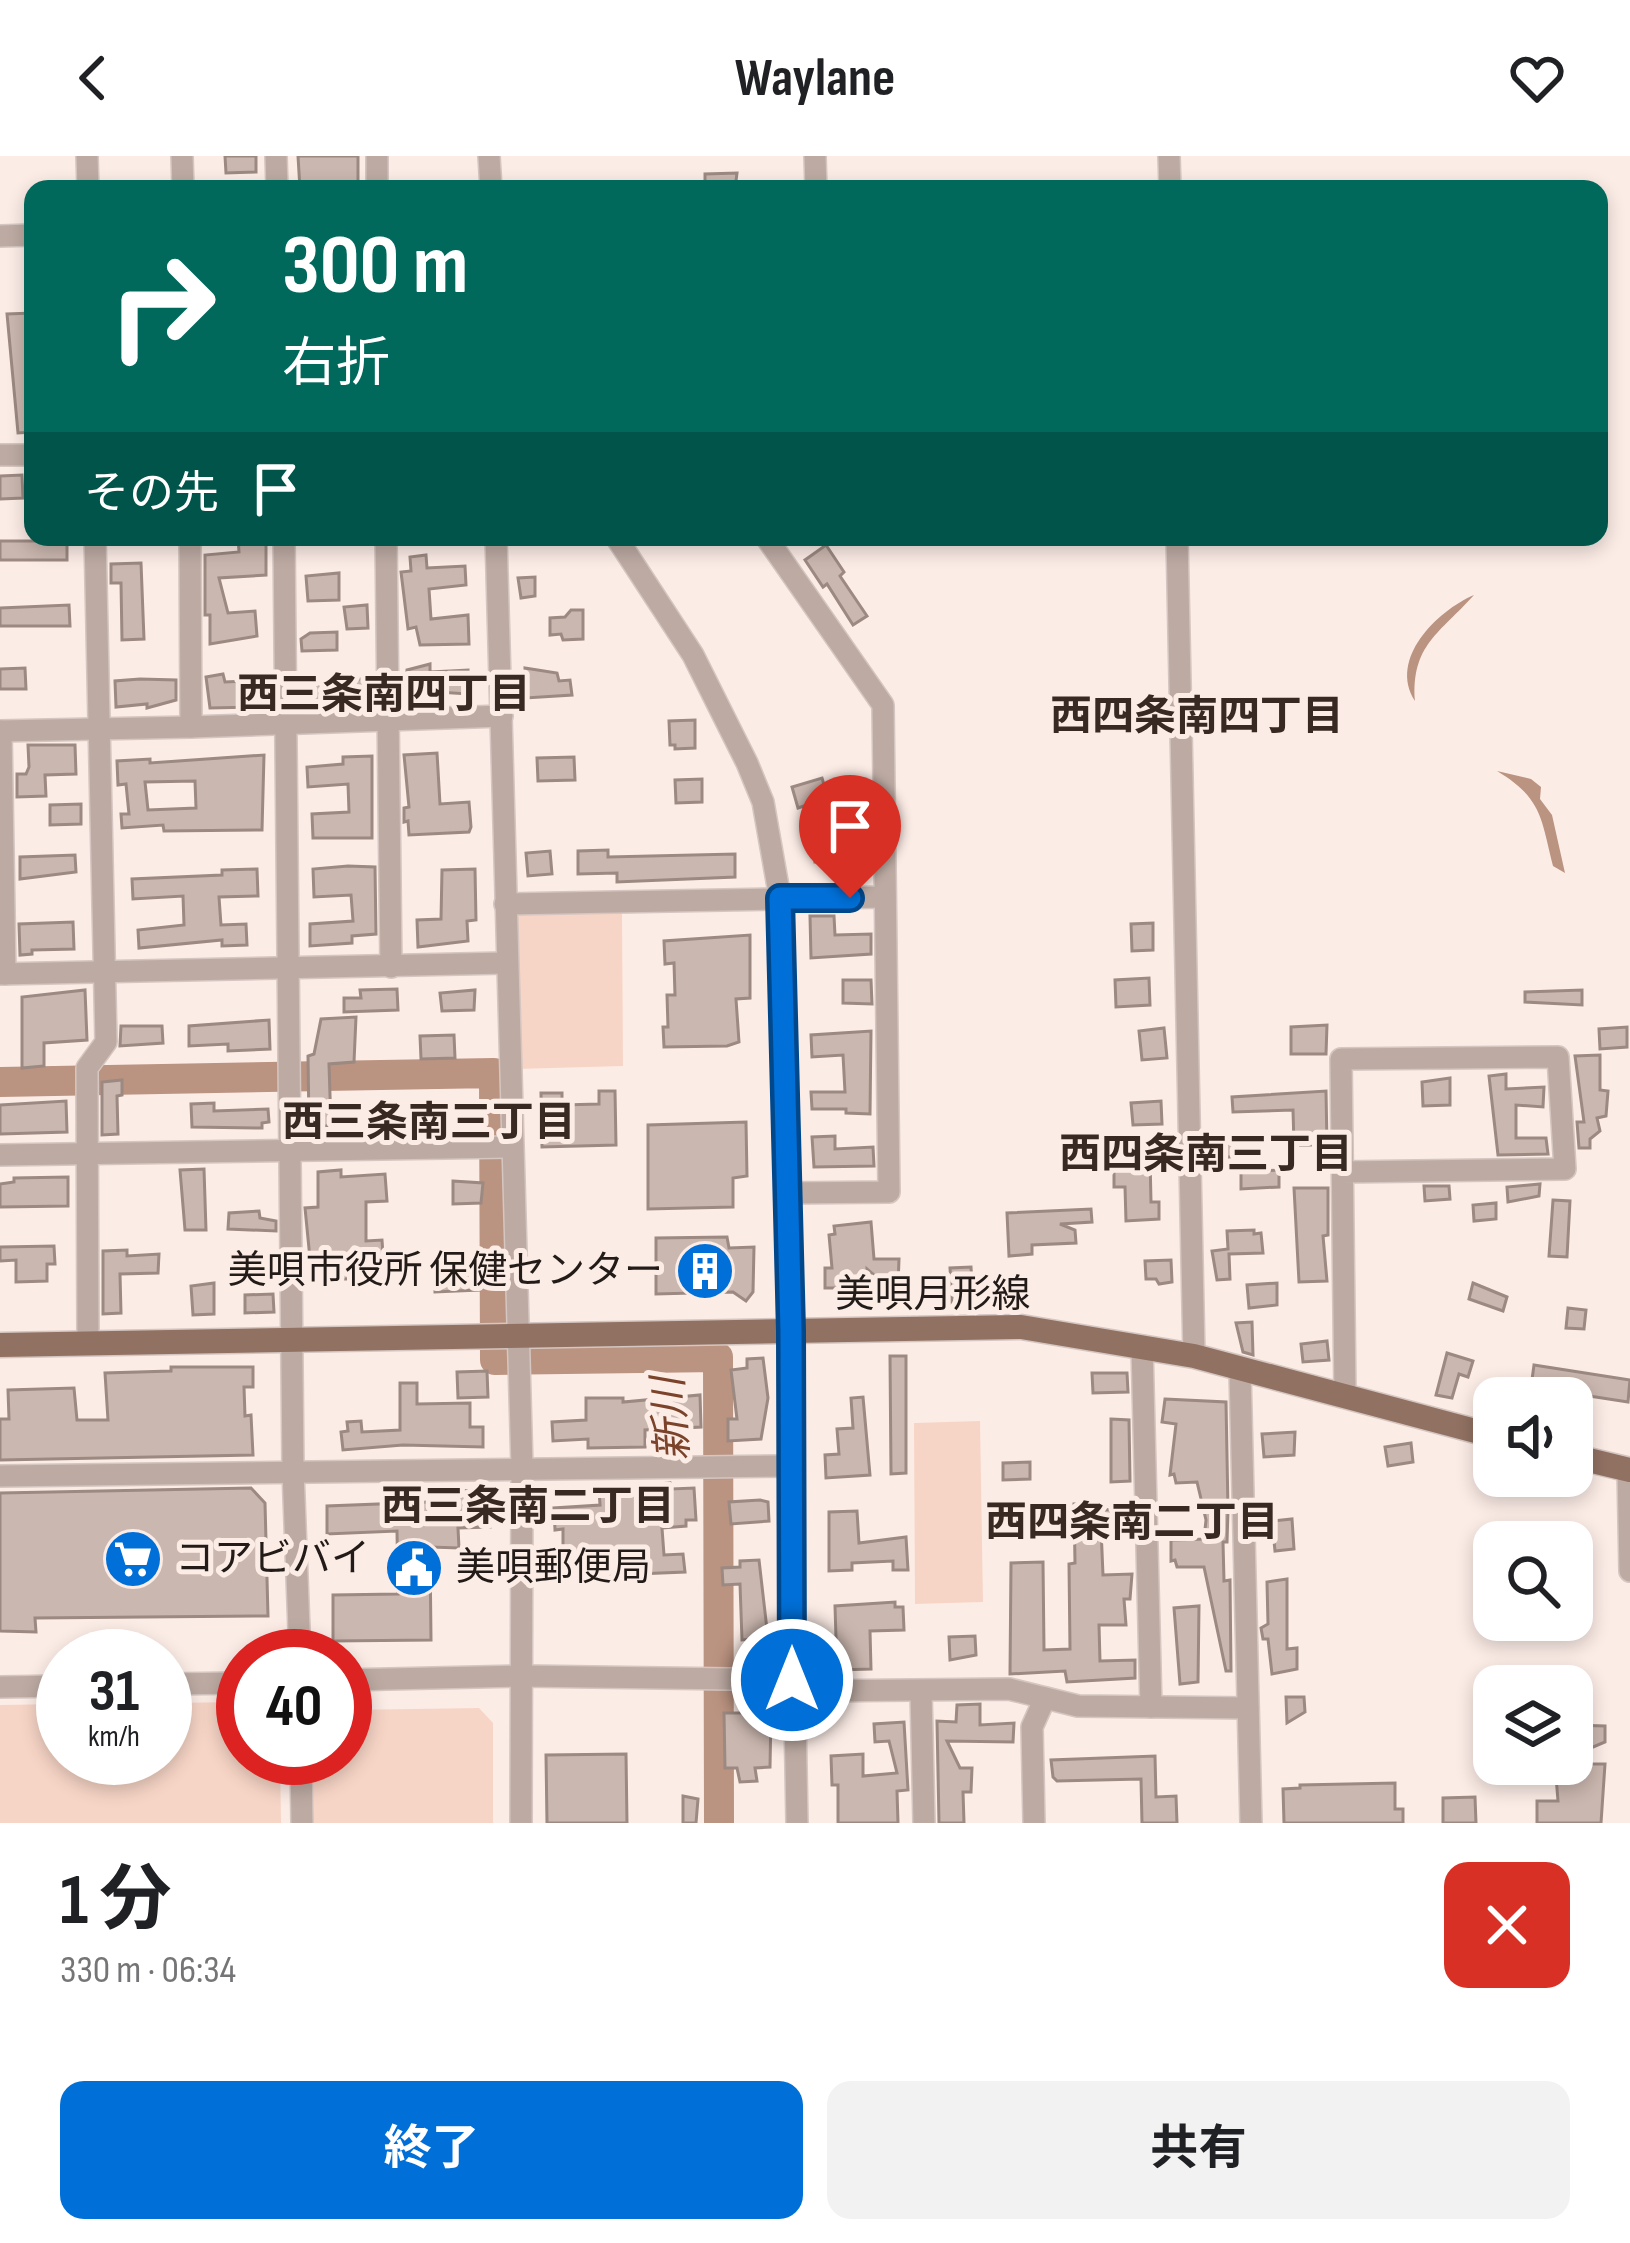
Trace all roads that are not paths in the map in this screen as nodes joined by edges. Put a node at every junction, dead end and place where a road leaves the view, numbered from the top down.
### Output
1 (95, 546) edge
2 (190, 546) edge
3 (284, 546) edge
4 (386, 546) edge
5 (496, 546) edge
6 (622, 546) edge
7 (772, 546) edge
8 (1177, 546) edge
9 (502, 716) junction
10 (390, 720) junction
11 (286, 724) junction
12 (191, 727) junction
13 (98, 729) junction
14 (1, 731) edge
15 (885, 897) junction
16 (780, 898) junction
17 (505, 904) junction
18 (505, 963) junction
19 (391, 967) junction
20 (290, 970) junction
21 (105, 971) junction
22 (3, 974) edge
23 (511, 1147) junction
24 (290, 1151) junction
25 (86, 1153) junction
26 (0, 1155) edge
27 (1342, 1172) junction
28 (787, 1193) junction
29 (791, 1331) junction
30 (516, 1336) junction
31 (293, 1340) junction
32 (88, 1344) junction
33 (0, 1345) edge
34 (1142, 1346) junction
35 (1194, 1356) junction
36 (1240, 1371) junction
37 (1345, 1397) junction
38 (1473, 1431) edge
39 (1593, 1461) edge
40 (791, 1466) junction
41 (522, 1467) junction
42 (1629, 1470) edge
43 (293, 1471) junction
44 (0, 1476) edge
45 (1630, 1571) edge
46 (299, 1629) edge
47 (524, 1676) junction
48 (372, 1679) edge
49 (792, 1680) junction
50 (36, 1687) edge
51 (0, 1688) edge
52 (921, 1691) junction
53 (1045, 1698) junction
54 (1151, 1707) junction
55 (1248, 1708) junction
56 (301, 1785) edge
57 (302, 1823) edge
58 (521, 1823) edge
59 (797, 1823) edge
60 (924, 1823) edge
61 (1034, 1823) edge
62 (1251, 1823) edge

1 - 13 street
2 - 12 street
3 - 11 street
4 - 10 street
5 - 9 street
6 - 16 street
7 - 15 street
8 - 35 street
9 - 10 street
9 - 17 street
10 - 11 street
10 - 19 street
11 - 12 street
11 - 20 street
12 - 13 street
13 - 14 street
13 - 21 street
14 - 22 street
15 - 16 street
15 - 28 street
16 - 17 street
16 - 28 street
17 - 18 street
18 - 19 street
18 - 23 street
19 - 20 street
20 - 21 street
20 - 24 street
21 - 22 street
21 - 25 street
23 - 24 street
23 - 30 street
24 - 25 street
24 - 31 street
25 - 26 street
25 - 32 street
27 - 27 street
27 - 37 street
28 - 29 street
29 - 30 main road, 美唄月形線
29 - 34 main road, 美唄月形線
29 - 40 street
30 - 31 main road, 美唄月形線
30 - 41 street
31 - 32 main road, 美唄月形線
31 - 43 street
32 - 33 main road, 美唄月形線
34 - 35 main road, 美唄月形線
34 - 54 street
35 - 36 main road, 美唄月形線
36 - 37 main road, 美唄月形線
36 - 55 street
37 - 38 main road, 美唄月形線
39 - 42 main road
40 - 41 street
40 - 49 street
41 - 43 street
41 - 47 street
42 - 45 street
43 - 44 street
43 - 46 street
47 - 48 street
47 - 49 street
47 - 58 street
49 - 52 street
49 - 59 street
50 - 51 street
52 - 53 street
52 - 60 street
53 - 54 street
53 - 61 street
54 - 55 street
55 - 62 street
56 - 57 street

